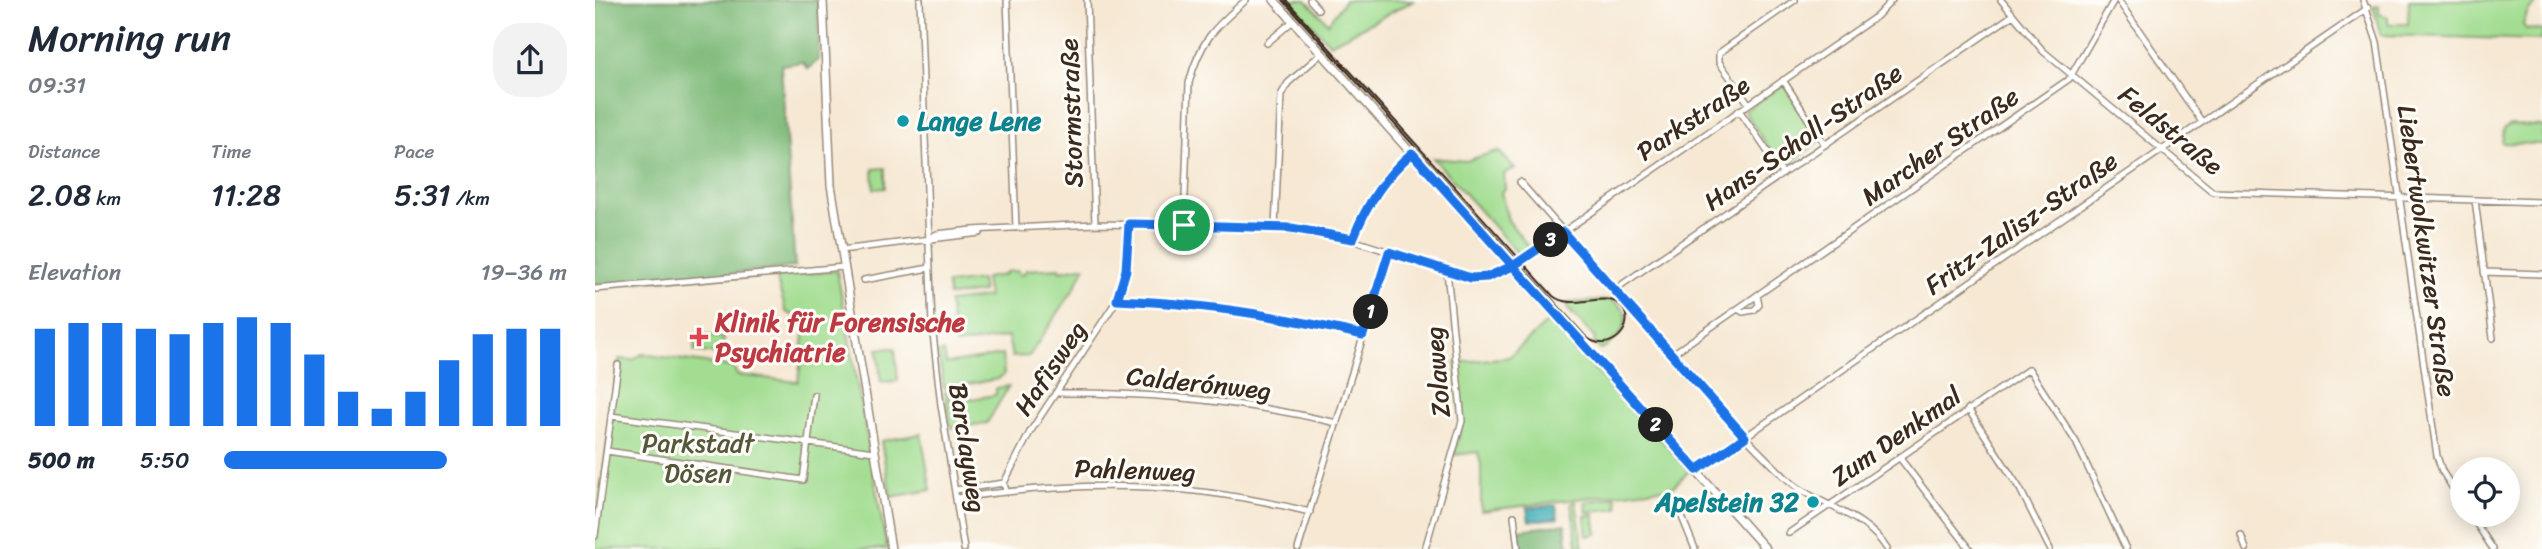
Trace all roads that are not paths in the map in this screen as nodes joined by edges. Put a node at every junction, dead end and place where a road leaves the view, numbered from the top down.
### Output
1 (823, 0) edge
2 (920, 0) edge
3 (1007, 0) edge
4 (1087, 0) edge
5 (1246, 0) edge
6 (1275, 0) edge
7 (1795, 0) edge
8 (1892, 0) edge
9 (2001, 0) edge
10 (2116, 0) edge
11 (2364, 0) edge
12 (1312, 1) edge
13 (2368, 8) junction
14 (1318, 9) dead end
15 (2013, 15) junction
16 (1293, 21) junction
17 (1267, 43) dead end
18 (1322, 53) junction
19 (2071, 74) junction
20 (1783, 80) junction
21 (1748, 104) junction
22 (1739, 110) junction
23 (2202, 122) junction
24 (1825, 145) junction
25 (2162, 149) junction
26 (1412, 153) junction
27 (1783, 174) junction
28 (1520, 183) dead end
29 (2399, 197) junction
30 (2475, 200) junction
31 (2542, 202) edge
32 (1129, 224) junction
33 (1095, 225) junction
34 (1184, 225) junction
35 (1275, 227) junction
36 (1016, 228) junction
37 (1563, 232) junction
38 (928, 239) junction
39 (1353, 239) junction
40 (841, 250) junction
41 (1389, 252) junction
42 (1513, 266) junction
43 (844, 267) junction
44 (929, 268) junction
45 (1447, 271) junction
46 (2484, 272) junction
47 (2542, 274) edge
48 (864, 280) dead end
49 (595, 289) edge
50 (1614, 290) junction
51 (1757, 296) junction
52 (1117, 300) junction
53 (1738, 309) junction
54 (1363, 335) junction
55 (2493, 338) dead end
56 (1671, 355) junction
57 (618, 365) dead end
58 (1056, 393) junction
59 (814, 395) dead end
60 (1968, 409) junction
61 (611, 416) junction
62 (1337, 424) junction
63 (1745, 437) junction
64 (808, 442) junction
65 (607, 451) junction
66 (874, 452) junction
67 (1899, 457) junction
68 (2430, 462) dead end
69 (2440, 467) junction
70 (1697, 470) junction
71 (1004, 483) junction
72 (2450, 483) edge
73 (955, 490) junction
74 (598, 491) edge
75 (1006, 491) junction
76 (957, 498) junction
77 (1830, 506) junction
78 (1310, 512) junction
79 (1514, 516) dead end
80 (1682, 517) dead end
81 (2478, 527) edge
82 (1789, 533) dead end
83 (2241, 535) dead end
84 (595, 536) edge
85 (891, 549) edge
86 (964, 549) edge
87 (1299, 549) edge
88 (1425, 549) edge
89 (1518, 549) edge
90 (1695, 549) edge
91 (1766, 549) edge
92 (1887, 549) edge
93 (1970, 549) edge
94 (2050, 549) edge
95 (2126, 549) edge
96 (2246, 549) edge
97 (2493, 549) edge

1 - 40 main road
2 - 38 street, Barclayweg
3 - 36 street
4 - 33 street, Stormstraße
5 - 34 street
6 - 16 main road
7 - 21 street
8 - 20 street, Parkstraße
9 - 15 street, Feldstraße
10 - 19 street, Marcher Straße
10 - 23 street
11 - 13 street, Liebertwolkwitzer Straße
12 - 14 street
13 - 23 street, Fritz-Zalisz-Straße
13 - 29 street, Liebertwolkwitzer Straße
15 - 19 street, Feldstraße
15 - 24 street, Hans-Scholl-Straße
16 - 17 street
16 - 18 main road
18 - 26 main road
18 - 35 street
19 - 25 street, Feldstraße
19 - 51 street, Marcher Straße
20 - 21 street, Parkstraße
20 - 24 street
21 - 22 street, Parkstraße
22 - 27 street
22 - 37 street, Parkstraße
23 - 25 street, Fritz-Zalisz-Straße
24 - 27 street, Hans-Scholl-Straße
25 - 29 street, Feldstraße
25 - 63 street, Fritz-Zalisz-Straße
26 - 39 street
26 - 42 main road
27 - 50 street, Hans-Scholl-Straße
28 - 37 street
29 - 30 street, Feldstraße
29 - 69 street, Liebertwolkwitzer Straße
30 - 31 street, Feldstraße
30 - 46 street
32 - 33 street, Parkstraße
32 - 34 street, Parkstraße
32 - 52 street, Hafisweg
33 - 36 street, Parkstraße
34 - 35 street, Parkstraße
35 - 39 street, Parkstraße
36 - 38 street, Parkstraße
37 - 42 street, Parkstraße
37 - 50 street
38 - 40 street, Parkstraße
38 - 44 street, Barclayweg
39 - 41 street, Parkstraße
40 - 43 main road
41 - 45 street, Parkstraße
41 - 54 street
42 - 45 street, Parkstraße
42 - 70 main road
43 - 49 street
43 - 66 main road
44 - 48 street
44 - 73 street, Barclayweg
45 - 88 street, Zolaweg
46 - 47 street
46 - 55 street
50 - 56 street
51 - 53 street, Marcher Straße
51 - 53 street, Marcher Straße
52 - 54 street
52 - 58 street, Hafisweg
53 - 56 street, Marcher Straße
54 - 62 street
56 - 63 street
57 - 61 street
58 - 62 street, Calderónweg
58 - 71 street, Hafisweg
59 - 64 street
60 - 67 street, Zum Denkmal
60 - 94 street
60 - 95 street, Zum Denkmal
61 - 64 street
61 - 65 street
62 - 78 street
63 - 70 street, Fritz-Zalisz-Straße
63 - 77 street
64 - 65 street
64 - 66 street
65 - 74 street
66 - 85 main road
67 - 77 street, Zum Denkmal
67 - 93 street
68 - 69 street
69 - 72 street, Liebertwolkwitzer Straße
70 - 91 main road
71 - 73 street
71 - 75 street
73 - 76 street, Barclayweg
74 - 84 street
75 - 76 street, Pahlenweg
75 - 78 street, Pahlenweg
76 - 86 street, Barclayweg
77 - 82 street, Zum Denkmal
77 - 92 street
78 - 87 street
79 - 89 street
80 - 90 street
81 - 97 street
83 - 96 street

